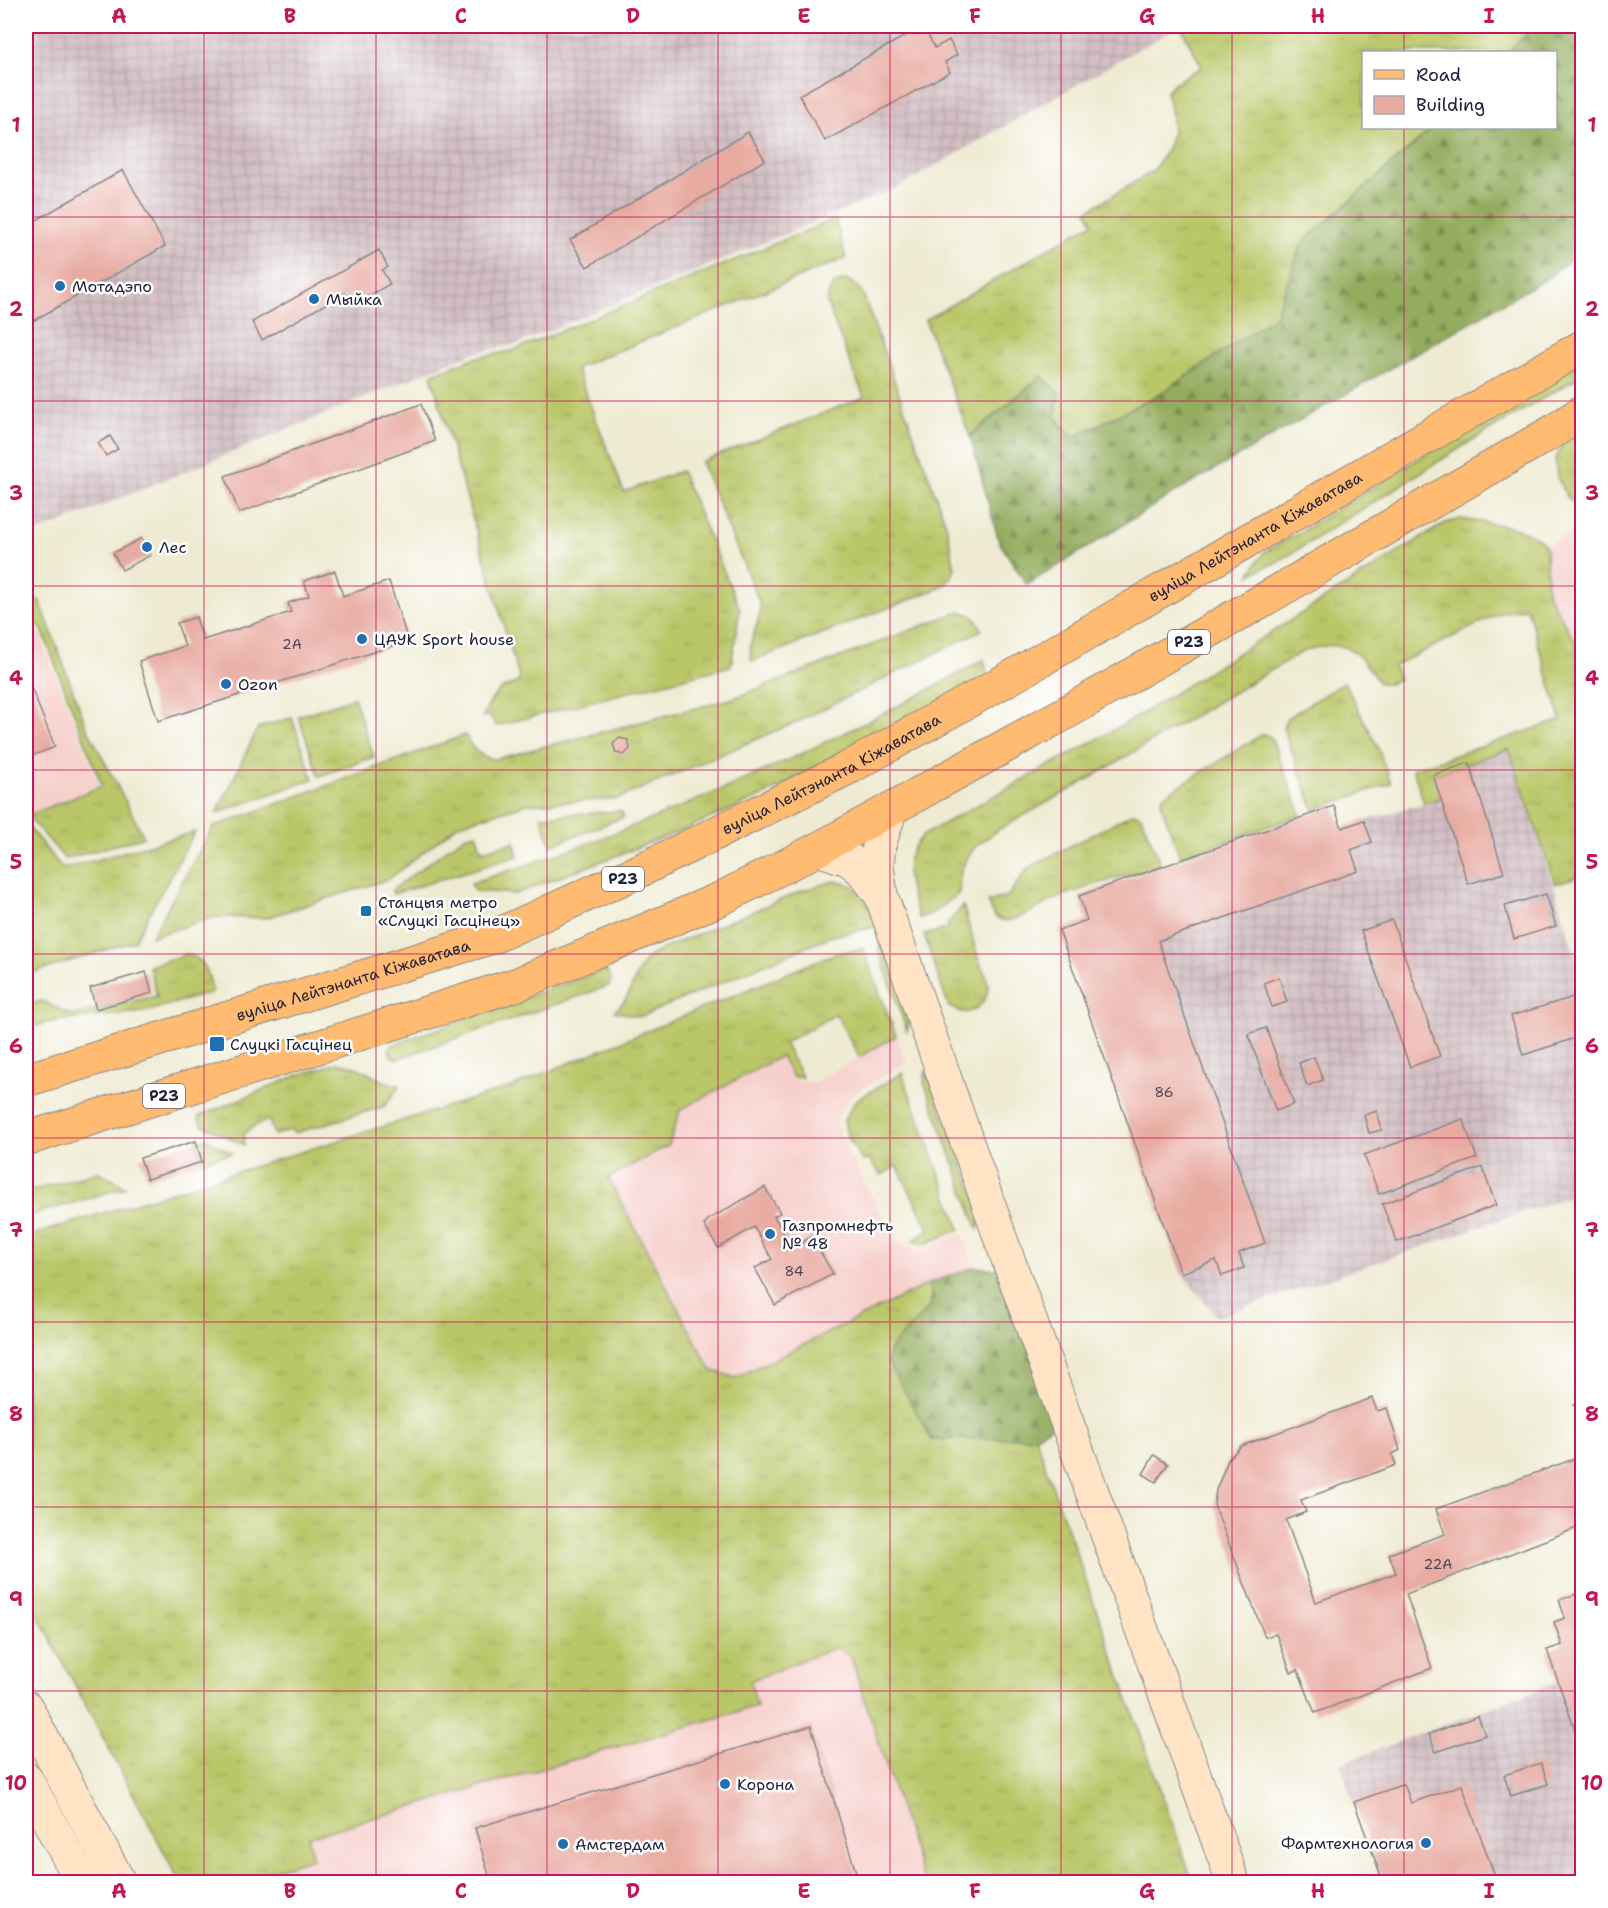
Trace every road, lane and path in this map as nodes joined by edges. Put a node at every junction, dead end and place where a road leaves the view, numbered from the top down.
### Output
1 (1582, 347) edge
2 (1582, 412) edge
3 (891, 809) junction
4 (818, 849) junction
5 (881, 895) junction
6 (26, 1080) edge
7 (26, 1139) edge
8 (26, 1707) edge
9 (26, 1779) edge
10 (82, 1882) edge
11 (119, 1882) edge
12 (1233, 1882) edge

1 - 6 main road, вуліца Лейтэнанта Кіжаватава / Р23
2 - 3 main road, Р23
3 - 4 main road, Р23
3 - 5 street
4 - 5 street
4 - 7 main road, Р23
5 - 12 street
8 - 11 street
9 - 10 street

